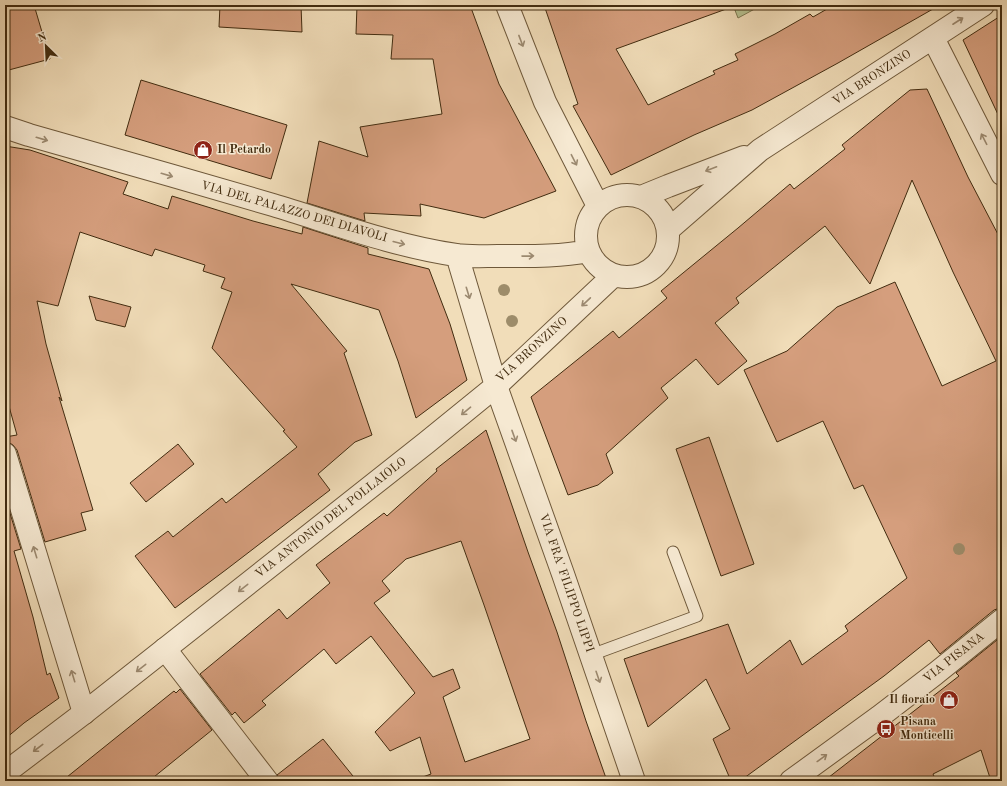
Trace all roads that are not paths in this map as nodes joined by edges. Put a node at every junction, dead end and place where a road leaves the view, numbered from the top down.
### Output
1 (507, 5) edge
2 (983, 5) edge
3 (933, 38) junction
4 (5, 127) edge
5 (760, 150) junction
6 (1002, 174) edge
7 (641, 197) junction
8 (598, 206) junction
9 (668, 230) junction
10 (588, 251) junction
11 (457, 255) junction
12 (614, 275) junction
13 (496, 386) junction
14 (5, 454) edge
15 (673, 552) dead end
16 (1002, 620) edge
17 (165, 649) junction
18 (591, 655) junction
19 (84, 713) junction
20 (5, 773) edge
21 (267, 781) edge
22 (634, 781) edge
23 (791, 781) edge

1 -> 8 street
3 -> 2 street, VIA BRONZINO
3 - 5 street, VIA BRONZINO
6 -> 3 street
4 -> 11 street, VIA DEL PALAZZO DEI DIAVOLI
5 -> 7 street, VIA BRONZINO
5 - 9 street, VIA BRONZINO
7 - 8 street, VIA BRONZINO
7 - 9 street
8 - 10 street
9 - 12 street
11 -> 10 street, VIA DEL PALAZZO DEI DIAVOLI
10 - 12 street
11 -> 13 street, VIA BRONZINO
12 -> 13 street, VIA BRONZINO
13 -> 17 street, VIA ANTONIO DEL POLLAIOLO
13 -> 18 street, VIA FRA' FILIPPO LIPPI
19 -> 14 street
15 - 18 lane
23 -> 16 street, VIA PISANA
17 -> 19 street, VIA ANTONIO DEL POLLAIOLO
17 - 21 street
18 -> 22 street, VIA FRA' FILIPPO LIPPI
19 -> 20 street, VIA ANTONIO DEL POLLAIOLO

